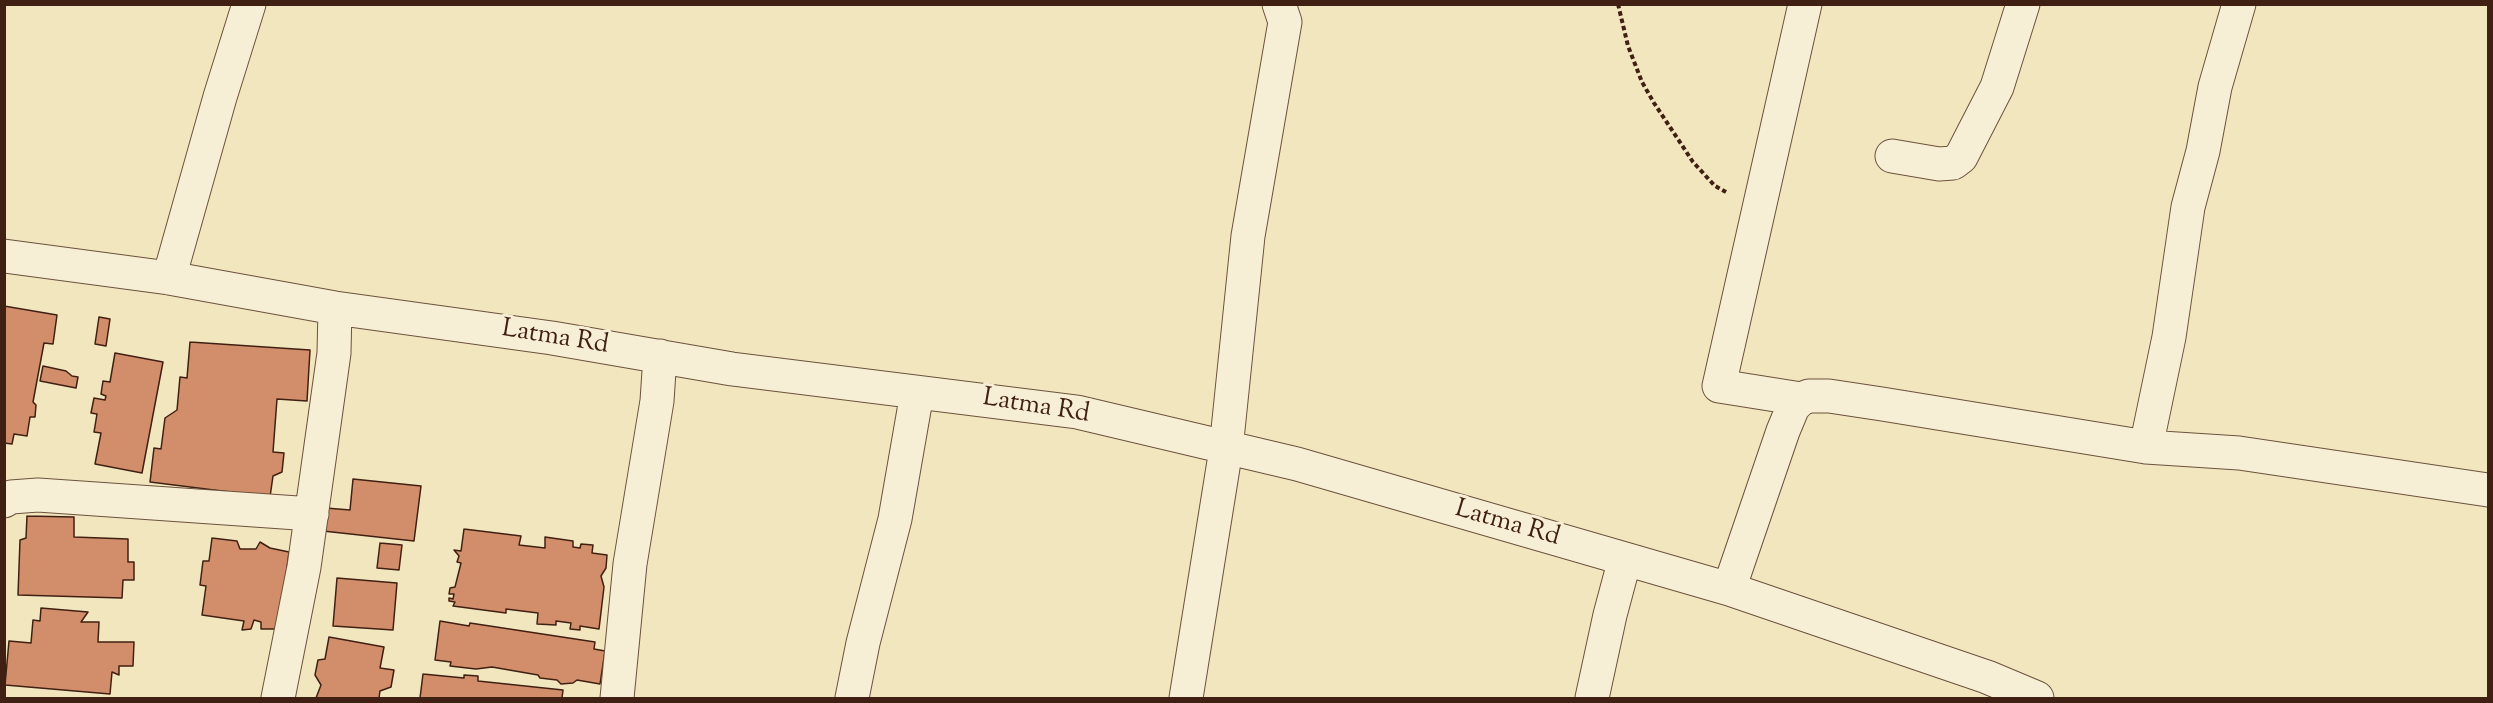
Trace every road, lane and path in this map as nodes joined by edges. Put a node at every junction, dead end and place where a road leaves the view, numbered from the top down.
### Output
1 (249, 4) edge
2 (1279, 4) edge
3 (1618, 4) edge
4 (1805, 4) edge
5 (2023, 4) edge
6 (2239, 4) edge
7 (1892, 156) dead end
8 (1732, 195) dead end
9 (4, 255) edge
10 (169, 278) junction
11 (335, 308) junction
12 (660, 356) junction
13 (916, 393) junction
14 (1801, 399) junction
15 (2146, 447) junction
16 (1226, 449) junction
17 (2488, 490) edge
18 (4, 501) edge
19 (312, 514) junction
20 (1625, 559) junction
21 (1729, 589) junction
22 (278, 699) edge
23 (617, 699) edge
24 (852, 699) edge
25 (1186, 699) edge
26 (1592, 699) edge
27 (2037, 699) edge

1 - 10 street
2 - 16 street
3 - 8 path
4 - 14 street
5 - 7 street
6 - 15 street
9 - 10 street, Latma Rd
10 - 11 street, Latma Rd
11 - 12 street, Latma Rd
11 - 19 street
12 - 13 street, Latma Rd
12 - 23 street
13 - 16 street, Latma Rd
13 - 24 street
14 - 15 street
14 - 21 street
15 - 17 street
16 - 20 street, Latma Rd
16 - 25 street
18 - 19 street
19 - 22 street
20 - 21 street, Latma Rd
20 - 26 street
21 - 27 street, Latma Rd

